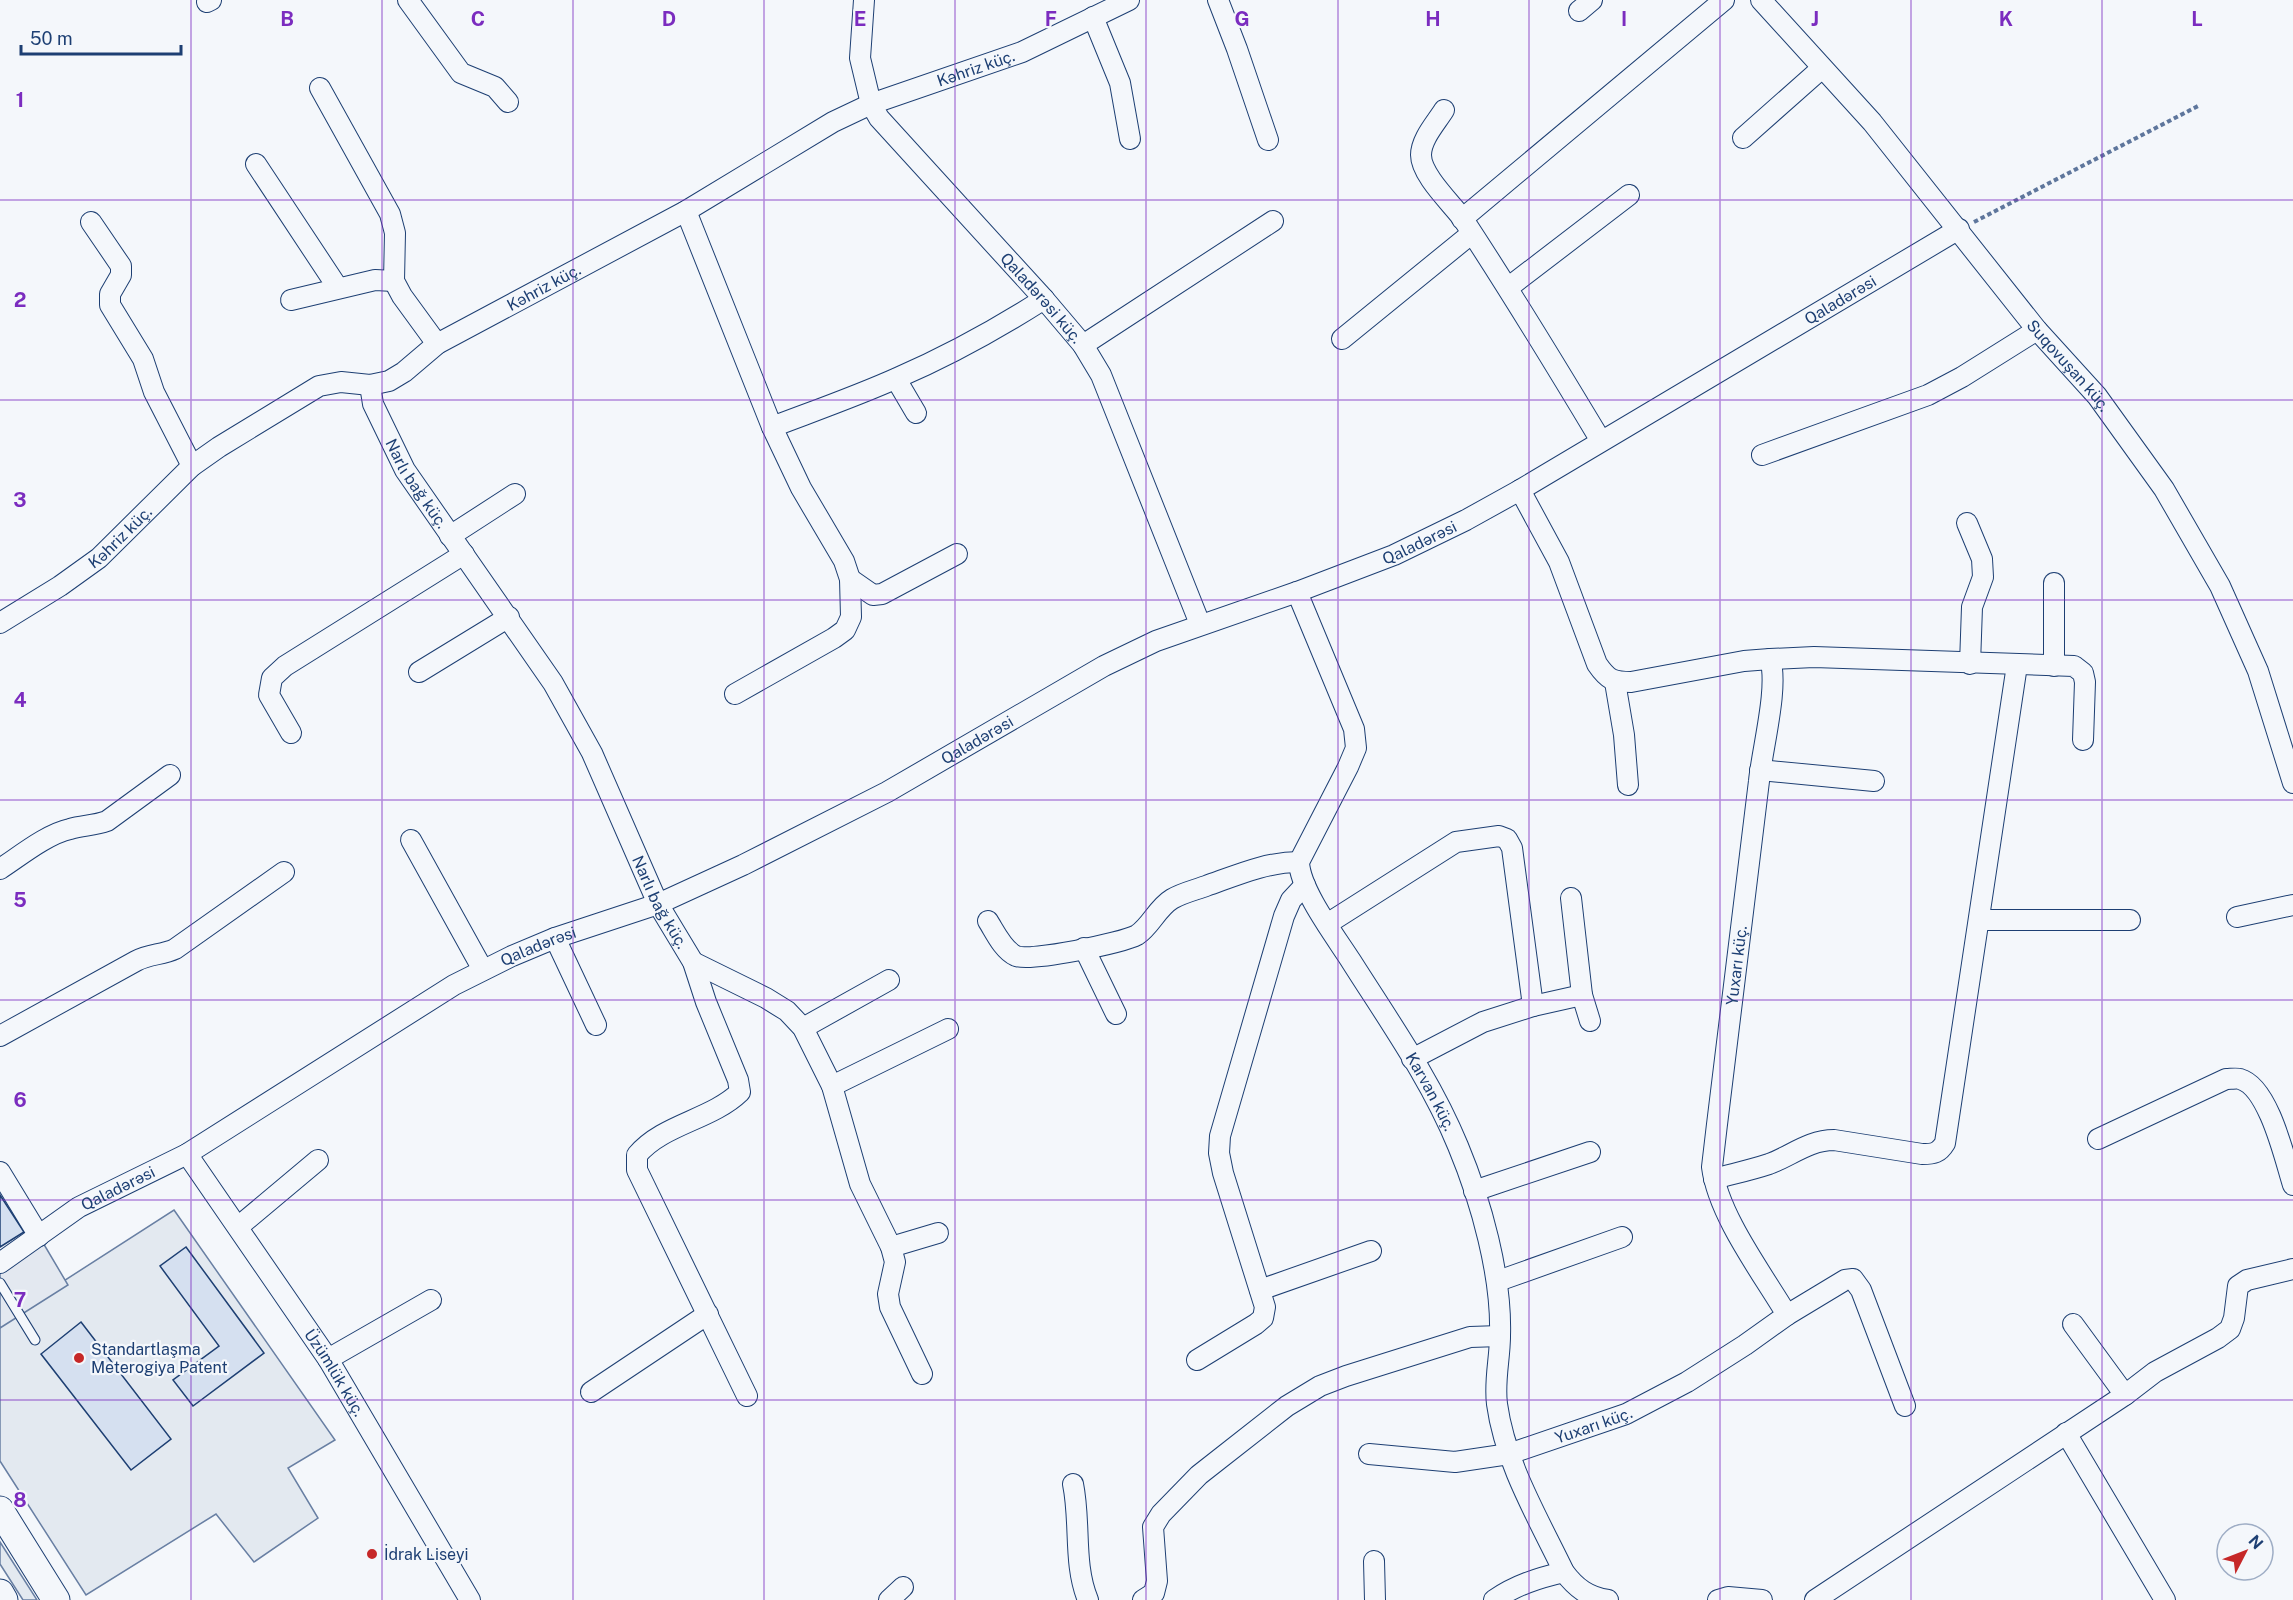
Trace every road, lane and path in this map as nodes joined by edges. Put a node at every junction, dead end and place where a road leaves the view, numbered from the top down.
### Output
1 (408, 0) edge
2 (864, 0) edge
3 (1129, 0) edge
4 (1218, 0) edge
5 (1724, 0) edge
6 (1761, 0) edge
7 (1093, 17) junction
8 (1822, 68) junction
9 (320, 88) dead end
10 (508, 102) dead end
11 (871, 104) junction
12 (2200, 105) dead end
13 (1444, 110) dead end
14 (1743, 138) dead end
15 (1130, 139) dead end
16 (1268, 140) dead end
17 (256, 164) dead end
18 (1629, 195) dead end
19 (687, 211) junction
20 (1273, 220) dead end
21 (91, 222) dead end
22 (1467, 226) junction
23 (1959, 230) junction
24 (394, 281) junction
25 (338, 288) junction
26 (1509, 288) junction
27 (1044, 299) junction
28 (291, 300) dead end
29 (2037, 330) junction
30 (1342, 339) dead end
31 (437, 344) junction
32 (1083, 345) junction
33 (896, 379) junction
34 (370, 385) junction
35 (916, 413) dead end
36 (772, 427) junction
37 (1601, 441) junction
38 (1761, 455) dead end
39 (192, 466) junction
40 (1520, 490) junction
41 (515, 494) dead end
42 (1968, 523) dead end
43 (450, 536) junction
44 (464, 554) junction
45 (957, 554) dead end
46 (850, 579) junction
47 (2054, 583) dead end
48 (1297, 592) junction
49 (509, 617) junction
50 (0, 623) edge
51 (1200, 624) junction
52 (1770, 659) junction
53 (1970, 663) junction
54 (2017, 666) junction
55 (2054, 666) junction
56 (419, 672) dead end
57 (1615, 682) junction
58 (735, 694) dead end
59 (291, 733) dead end
60 (2083, 740) dead end
61 (1760, 771) junction
62 (170, 776) dead end
63 (1874, 781) dead end
64 (2293, 783) edge
65 (1628, 785) dead end
66 (411, 840) dead end
67 (1299, 862) junction
68 (0, 869) edge
69 (284, 872) dead end
70 (1305, 885) junction
71 (1571, 898) dead end
72 (658, 904) junction
73 (2293, 905) edge
74 (2237, 917) dead end
75 (1979, 920) junction
76 (2130, 920) dead end
77 (988, 921) dead end
78 (1327, 924) junction
79 (555, 938) junction
80 (1084, 948) junction
81 (693, 962) junction
82 (483, 970) junction
83 (889, 980) dead end
84 (1582, 995) junction
85 (1533, 1006) junction
86 (1116, 1014) dead end
87 (1590, 1021) dead end
88 (596, 1025) dead end
89 (803, 1028) junction
90 (948, 1029) dead end
91 (0, 1036) edge
92 (1412, 1059) junction
93 (832, 1086) junction
94 (2098, 1139) dead end
95 (1590, 1152) dead end
96 (187, 1154) junction
97 (318, 1160) dead end
98 (0, 1172) edge
99 (1714, 1179) junction
100 (2293, 1185) edge
101 (1474, 1191) junction
102 (238, 1227) junction
103 (938, 1233) dead end
104 (39, 1236) junction
105 (1622, 1237) dead end
106 (891, 1247) junction
107 (1371, 1251) dead end
108 (0, 1263) edge
109 (2293, 1269) edge
110 (1498, 1281) junction
111 (0, 1283) edge
112 (1260, 1290) junction
113 (431, 1300) dead end
114 (708, 1314) junction
115 (1787, 1315) junction
116 (2073, 1324) dead end
117 (1500, 1336) junction
118 (35, 1340) dead end
119 (328, 1359) junction
120 (1197, 1360) dead end
121 (922, 1374) dead end
122 (591, 1392) dead end
123 (2125, 1395) junction
124 (747, 1396) dead end
125 (1905, 1406) dead end
126 (2066, 1433) junction
127 (1369, 1454) dead end
128 (1509, 1454) junction
129 (1073, 1485) dead end
130 (0, 1510) edge
131 (1374, 1561) dead end
132 (1563, 1572) junction
133 (0, 1593) edge
134 (4, 1600) edge
135 (56, 1600) edge
136 (470, 1600) edge
137 (1088, 1600) edge
138 (1143, 1600) edge
139 (1375, 1600) edge
140 (1494, 1600) edge
141 (1608, 1600) edge
142 (1719, 1600) edge
143 (1761, 1600) edge
144 (1815, 1600) edge
145 (2165, 1600) edge

1 - 10 street
2 - 11 street, Qaladərəsi küç.
3 - 7 street, Kəhriz küç.
4 - 16 street
5 - 22 street
6 - 8 street, Suqovuşan küç.
7 - 11 street, Kəhriz küç.
7 - 15 street
8 - 14 street
8 - 23 street, Suqovuşan küç.
9 - 24 street
11 - 19 street, Kəhriz küç.
11 - 27 street, Qaladərəsi küç.
12 - 23 path
13 - 22 street
17 - 25 street
18 - 26 street
19 - 31 street, Kəhriz küç.
19 - 36 street
20 - 32 street
21 - 39 street
22 - 26 street
22 - 30 street
23 - 29 street, Suqovuşan küç.
23 - 37 street, Qaladərəsi
24 - 25 street
24 - 31 street
25 - 28 street
26 - 37 street
27 - 32 street, Qaladərəsi küç.
27 - 33 street
29 - 38 street
29 - 64 street, Suqovuşan küç.
31 - 34 street, Kəhriz küç.
32 - 51 street, Qaladərəsi küç.
33 - 35 street
33 - 36 street
34 - 39 street, Kəhriz küç.
34 - 43 street, Narlı bağ küç.
36 - 46 street
37 - 40 street, Qaladərəsi
39 - 50 street, Kəhriz küç.
40 - 48 street, Qaladərəsi
40 - 57 street
41 - 43 street
42 - 53 street
43 - 44 street, Narlı bağ küç.
44 - 49 street, Narlı bağ küç.
44 - 59 street
45 - 46 street
46 - 58 street
47 - 55 street
48 - 51 street, Qaladərəsi
48 - 67 street
49 - 56 street
49 - 72 street, Narlı bağ küç.
51 - 72 street, Qaladərəsi
52 - 53 street
52 - 57 street
52 - 61 street, Yuxarı küç.
53 - 54 street
54 - 55 street
54 - 75 street
55 - 60 street
57 - 65 street
61 - 63 street
61 - 99 street, Yuxarı küç.
62 - 68 street
66 - 82 street
67 - 70 street, Karvan küç.
67 - 80 street
69 - 91 street
70 - 78 street, Karvan küç.
70 - 112 street
71 - 84 street
72 - 79 street, Qaladərəsi
72 - 81 street, Narlı bağ küç.
73 - 74 street
75 - 76 street
75 - 99 street
77 - 80 street
78 - 85 street
78 - 92 street, Karvan küç.
79 - 82 street, Qaladərəsi
79 - 88 street
80 - 86 street
81 - 89 street
81 - 114 street, Narlı bağ küç.
82 - 96 street, Qaladərəsi
83 - 89 street
84 - 85 street
84 - 87 street
85 - 92 street
89 - 93 street
90 - 93 street
92 - 101 street, Karvan küç.
93 - 106 street
94 - 100 street
95 - 101 street
96 - 102 street, Üzümlük küç.
96 - 104 street, Qaladərəsi
97 - 102 street
98 - 104 street
99 - 115 street, Yuxarı küç.
101 - 110 street, Karvan küç.
102 - 119 street, Üzümlük küç.
103 - 106 street
104 - 108 street, Qaladərəsi
105 - 110 street
106 - 121 street
107 - 112 street
109 - 123 street
110 - 117 street, Karvan küç.
111 - 118 lane
112 - 120 street
113 - 119 street
114 - 122 street
114 - 124 street, Narlı bağ küç.
115 - 125 street
115 - 128 street, Yuxarı küç.
116 - 123 street
117 - 128 street, Karvan küç.
117 - 138 street
119 - 136 street, Üzümlük küç.
123 - 126 street
126 - 144 street
126 - 145 street
127 - 128 street, Yuxarı küç.
128 - 132 street, Karvan küç.
129 - 137 street
130 - 135 main road
131 - 139 street
132 - 140 street
132 - 141 street, Karvan küç.
133 - 134 main road
142 - 143 street

